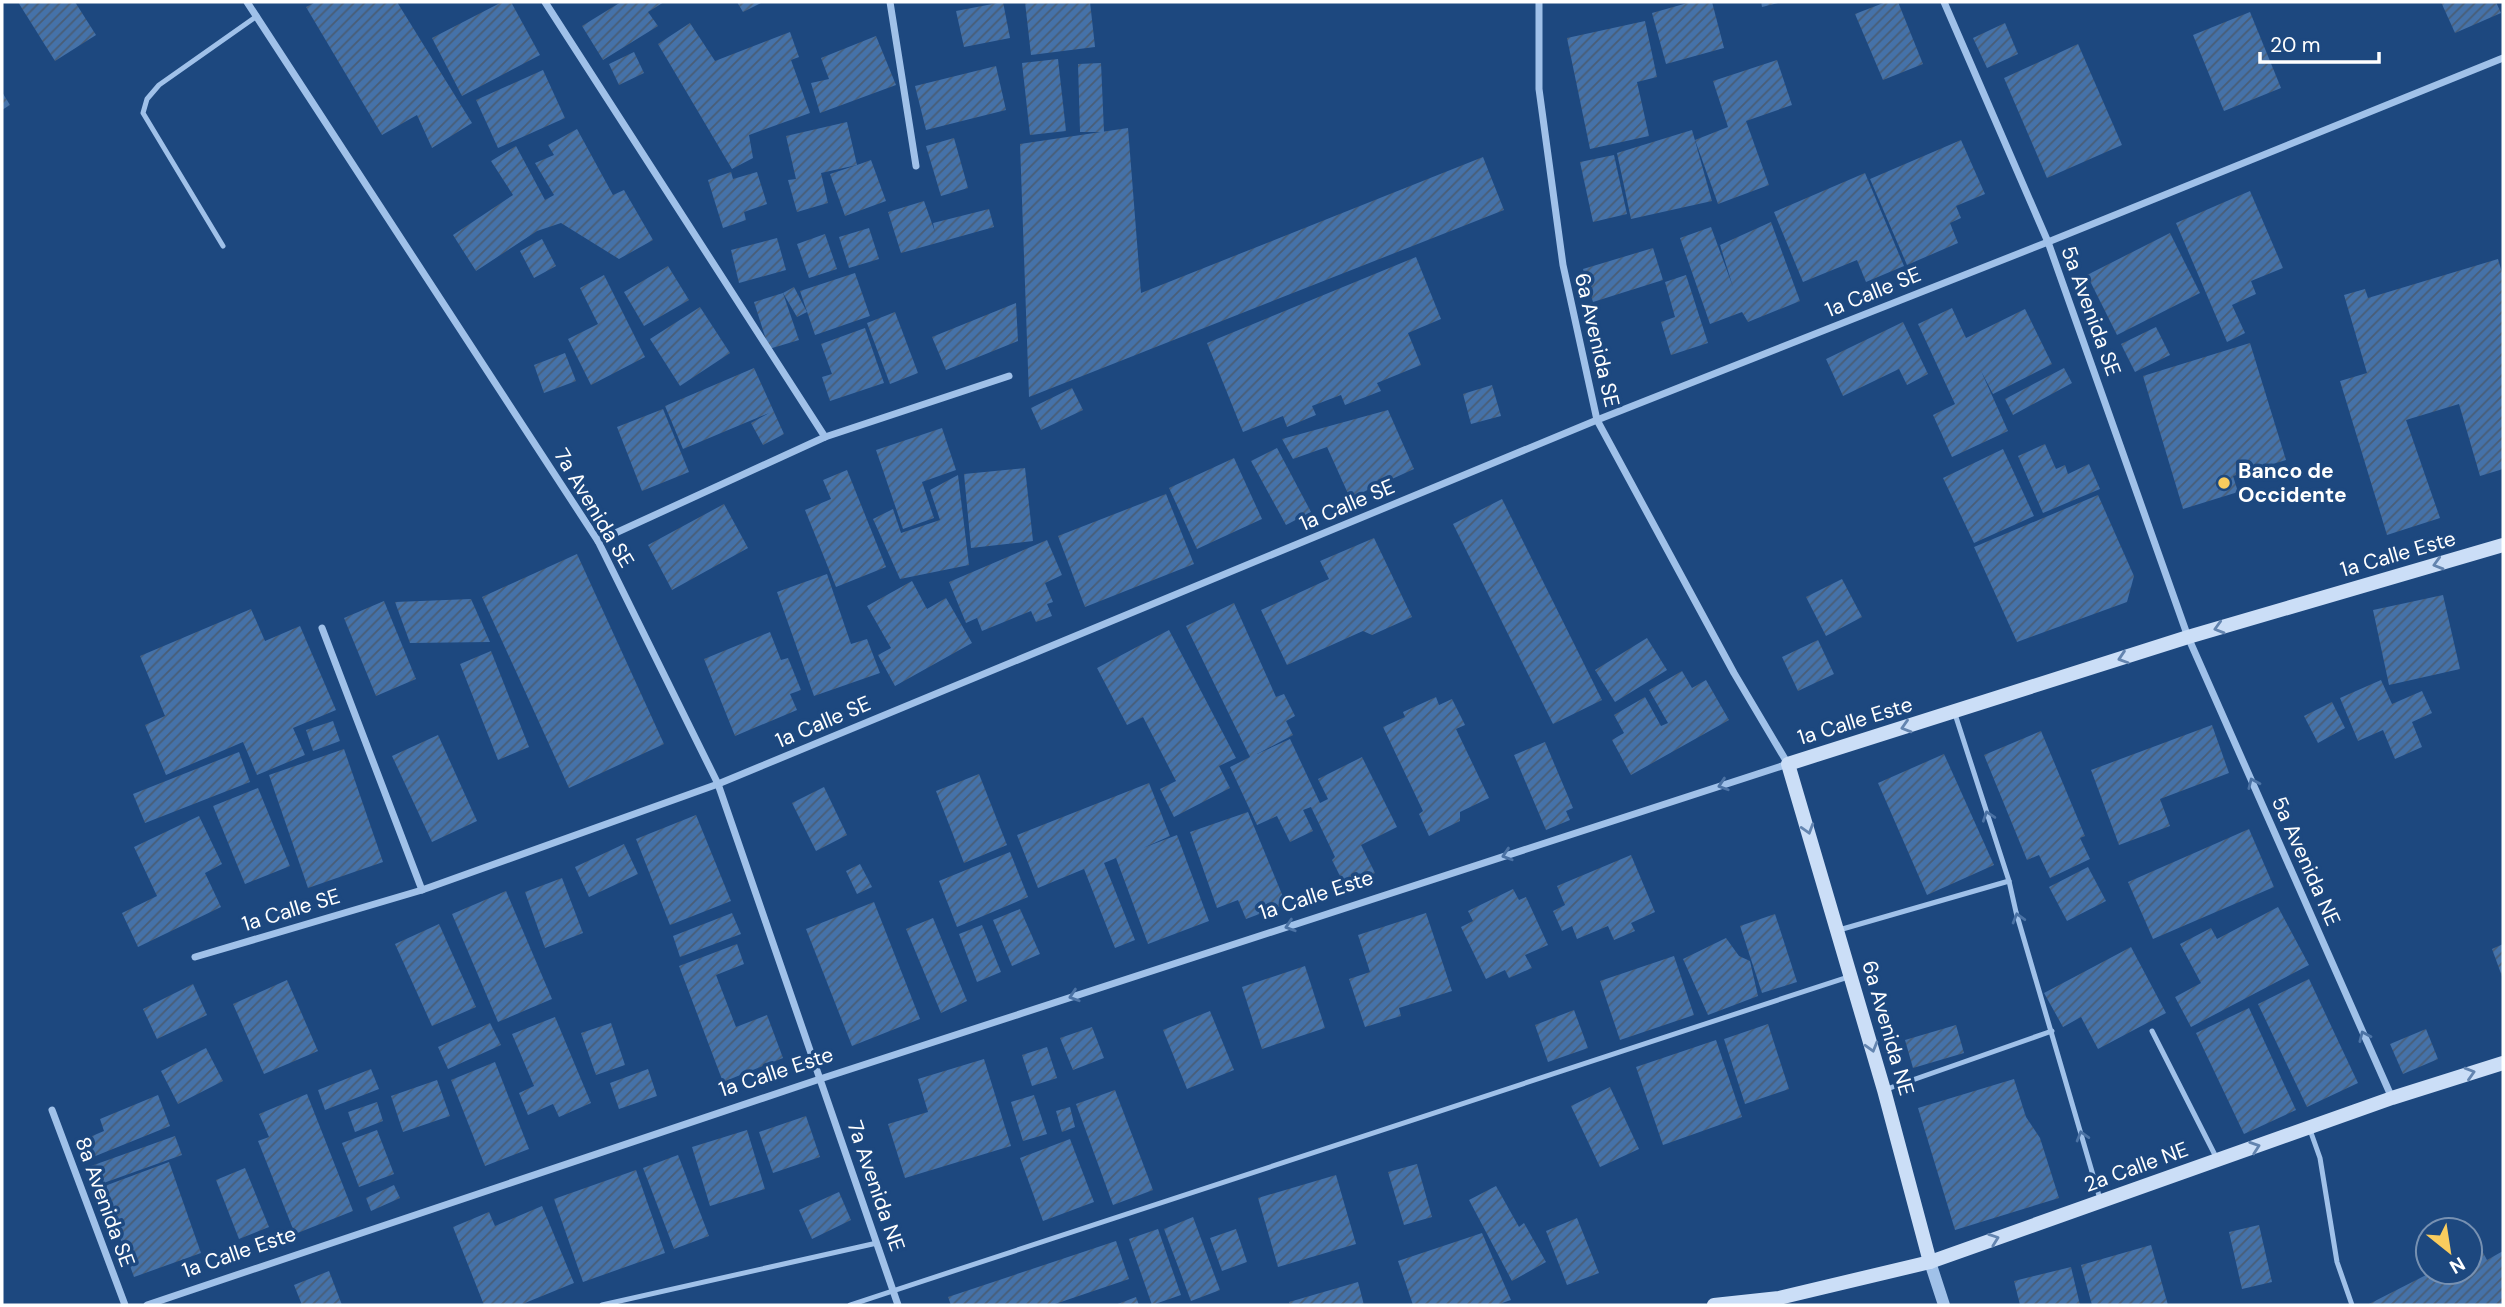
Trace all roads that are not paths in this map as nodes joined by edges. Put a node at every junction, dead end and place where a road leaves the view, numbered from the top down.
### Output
1 (249, 2) edge
2 (545, 2) edge
3 (890, 2) edge
4 (1539, 2) edge
5 (1944, 2) edge
6 (257, 16) junction
7 (2503, 58) edge
8 (916, 166) dead end
9 (2048, 242) junction
10 (223, 246) dead end
11 (1009, 376) dead end
12 (1597, 420) junction
13 (825, 437) junction
14 (598, 541) junction
15 (2503, 545) edge
16 (322, 628) dead end
17 (2188, 637) junction
18 (1955, 712) junction
19 (1788, 764) junction
20 (718, 784) junction
21 (2009, 881) junction
22 (422, 890) junction
23 (1838, 930) junction
24 (195, 957) dead end
25 (1851, 976) junction
26 (2052, 1031) junction
27 (2152, 1031) dead end
28 (2503, 1063) edge
29 (820, 1079) junction
30 (1884, 1090) junction
31 (2392, 1098) junction
32 (52, 1110) dead end
33 (2309, 1127) junction
34 (2218, 1160) junction
35 (2101, 1202) junction
36 (877, 1243) junction
37 (1930, 1262) junction
38 (893, 1290) junction
39 (1779, 1298) junction
40 (125, 1305) edge
41 (147, 1305) edge
42 (602, 1305) edge
43 (850, 1305) edge
44 (898, 1305) edge
45 (1714, 1305) edge
46 (1762, 1305) edge
47 (1944, 1305) edge
48 (2352, 1305) edge

1 - 6 street, 7a Avenida SE
2 - 13 street
3 - 8 street
4 - 12 street, 6a Avenida SE
5 - 9 street, 5a Avenida SE
6 - 10 lane
6 - 14 street, 7a Avenida SE
7 - 9 street, 1a Calle SE
9 - 12 street, 1a Calle SE
9 - 17 street, 5a Avenida SE
11 - 13 street
12 - 19 street, 6a Avenida SE
12 - 20 street, 1a Calle SE
13 - 14 street
14 - 20 street, 7a Avenida SE
15 -> 17 main road, 1a Calle Este
16 - 22 street
17 -> 18 main road, 1a Calle Este
31 -> 17 street, 5a Avenida NE
18 -> 19 main road, 1a Calle Este
21 -> 18 lane
19 -> 23 main road, 6a Avenida NE
19 -> 29 street, 1a Calle Este
20 - 22 street, 1a Calle SE
20 - 29 street, 7a Avenida SE
21 - 23 lane
26 -> 21 lane
22 - 24 street, 1a Calle SE
23 - 25 main road, 6a Avenida NE
25 -> 30 main road, 6a Avenida NE
25 - 38 lane
26 - 30 lane
35 -> 26 lane
27 - 34 lane
31 -> 28 main road, 2a Calle NE
29 - 36 street, 7a Avenida NE
29 - 41 street, 1a Calle Este
30 - 37 main road, 6a Avenida NE
31 - 33 main road, 2a Calle NE
32 - 40 street, 8a Avenida SE
34 -> 33 main road, 2a Calle NE
33 - 48 lane
34 - 35 main road, 2a Calle NE
37 -> 35 main road, 2a Calle NE
36 - 38 street, 7a Avenida NE
36 - 42 lane
37 - 39 main road, 2a Calle NE
37 - 47 street, 6a Avenida NE
38 - 43 lane
38 - 44 street, 7a Avenida NE
39 - 45 main road, 2a Calle NE
39 - 46 main road, 2a Calle NE

